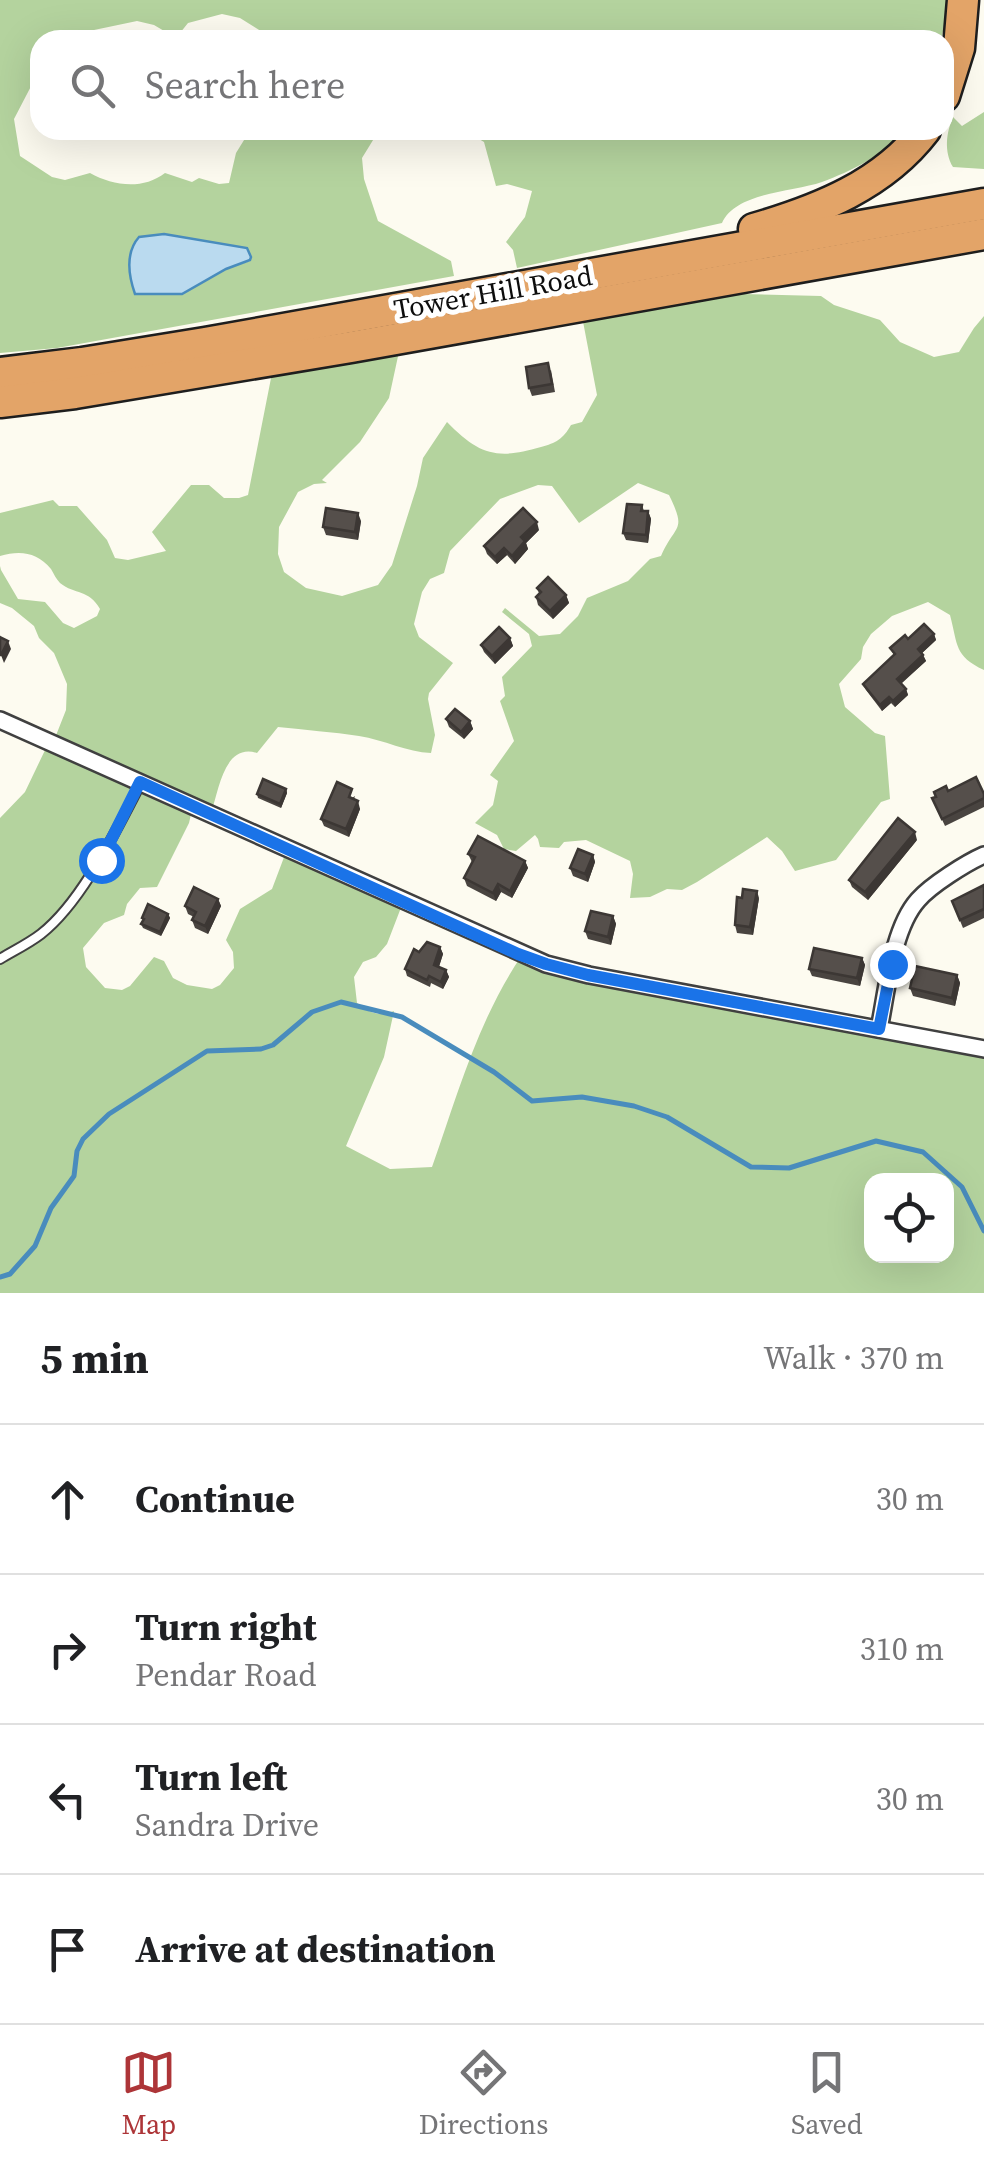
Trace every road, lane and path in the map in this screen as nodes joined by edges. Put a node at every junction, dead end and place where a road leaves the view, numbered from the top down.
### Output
1 (963, 0) edge
2 (954, 62) edge
3 (916, 140) edge
4 (984, 204) edge
5 (984, 234) edge
6 (596, 274) junction
7 (0, 373) edge
8 (0, 402) edge
9 (0, 720) edge
10 (140, 782) junction
11 (984, 854) edge
12 (0, 960) edge
13 (879, 1029) junction
14 (984, 1049) edge

1 - 2 highway
3 - 6 highway
4 - 6 highway, Tower Hill Road
5 - 8 highway, Tower Hill Road
6 - 7 highway, Tower Hill Road
9 - 10 street
10 - 12 lane
10 - 13 street
11 - 13 street
13 - 14 street

